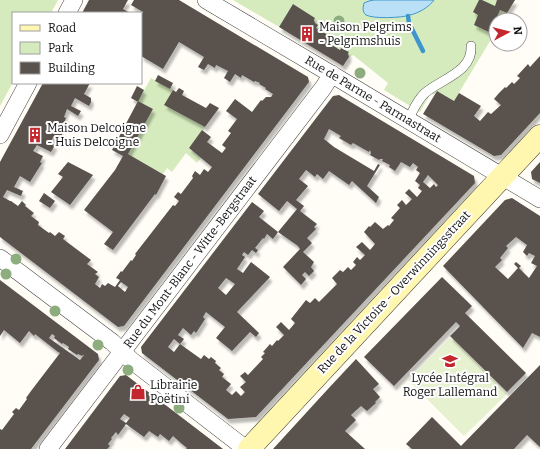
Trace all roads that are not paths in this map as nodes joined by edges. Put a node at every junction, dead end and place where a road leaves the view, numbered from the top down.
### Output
1 (74, 0) edge
2 (206, 0) edge
3 (68, 12) edge
4 (471, 46) dead end
5 (332, 74) junction
6 (27, 84) edge
7 (408, 120) junction
8 (0, 135) edge
9 (540, 136) edge
10 (501, 177) junction
11 (540, 200) edge
12 (0, 258) edge
13 (122, 351) junction
14 (48, 449) edge
15 (247, 449) edge

1 - 3 street
2 - 5 street, Rue de Parme - Parmastraat
4 - 7 lane
5 - 7 street, Rue de Parme - Parmastraat
5 - 13 street, Rue du Mont-Blanc - Witte-Bergstraat
6 - 8 street
7 - 10 street, Rue de Parme - Parmastraat
9 - 10 street, Rue de la Victoire - Overwinningsstraat
10 - 11 street, Rue de Parme - Parmastraat
10 - 15 street, Rue de la Victoire - Overwinningsstraat
12 - 13 street
13 - 14 street, Rue du Mont-Blanc - Witte-Bergstraat
13 - 15 street

